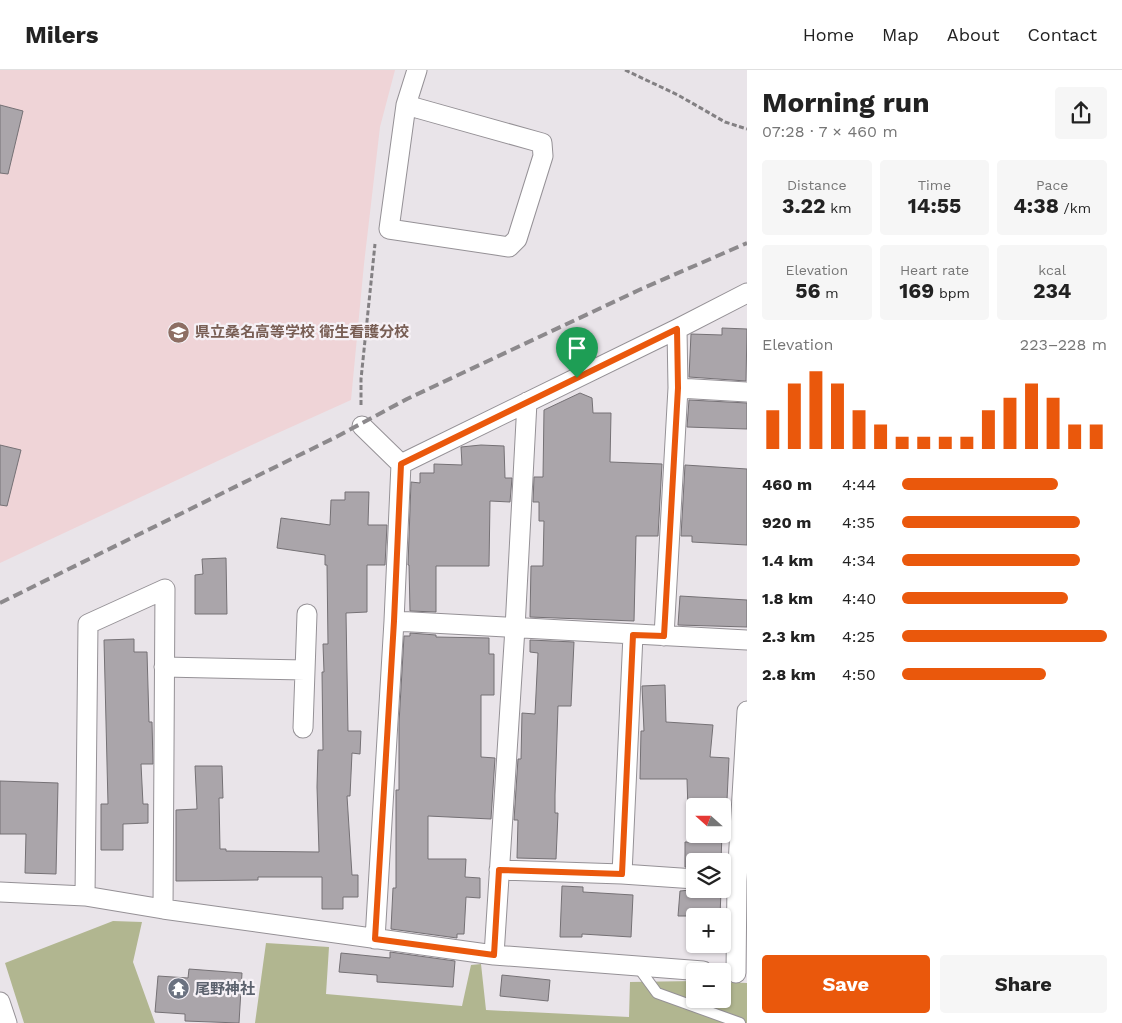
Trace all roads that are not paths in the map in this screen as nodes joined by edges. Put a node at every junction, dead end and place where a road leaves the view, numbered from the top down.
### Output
1 (417, 70) edge
2 (406, 105) junction
3 (747, 293) edge
4 (677, 329) junction
5 (678, 388) junction
6 (747, 392) edge
7 (527, 402) junction
8 (362, 426) dead end
9 (401, 464) junction
10 (307, 614) dead end
11 (394, 621) junction
12 (515, 628) junction
13 (633, 635) junction
14 (664, 636) junction
15 (747, 640) edge
16 (164, 667) junction
17 (305, 670) junction
18 (747, 711) edge
19 (303, 728) dead end
20 (499, 870) junction
21 (731, 871) edge
22 (622, 874) junction
23 (686, 878) edge
24 (0, 892) edge
25 (85, 896) junction
26 (731, 898) edge
27 (163, 908) junction
28 (375, 939) junction
29 (494, 955) junction
30 (638, 967) junction
31 (686, 970) edge
32 (735, 973) edge
33 (0, 1002) edge
34 (7, 1023) edge
35 (740, 1023) edge

1 - 2 street
2 - 2 street
3 - 4 street
4 - 5 street
4 - 7 street
5 - 6 street
5 - 14 street
7 - 9 street
7 - 12 street
8 - 9 street
9 - 11 street
10 - 17 street
11 - 12 street
11 - 28 street
12 - 13 street
12 - 20 street
13 - 14 street
13 - 22 street
14 - 15 street
16 - 17 street
16 - 25 street
16 - 27 street
17 - 19 street
18 - 21 street
20 - 22 street
20 - 29 street
22 - 23 street
24 - 25 street
25 - 27 street
26 - 32 street
27 - 28 street
28 - 29 street
29 - 30 street
30 - 31 street
30 - 35 lane
33 - 34 street

